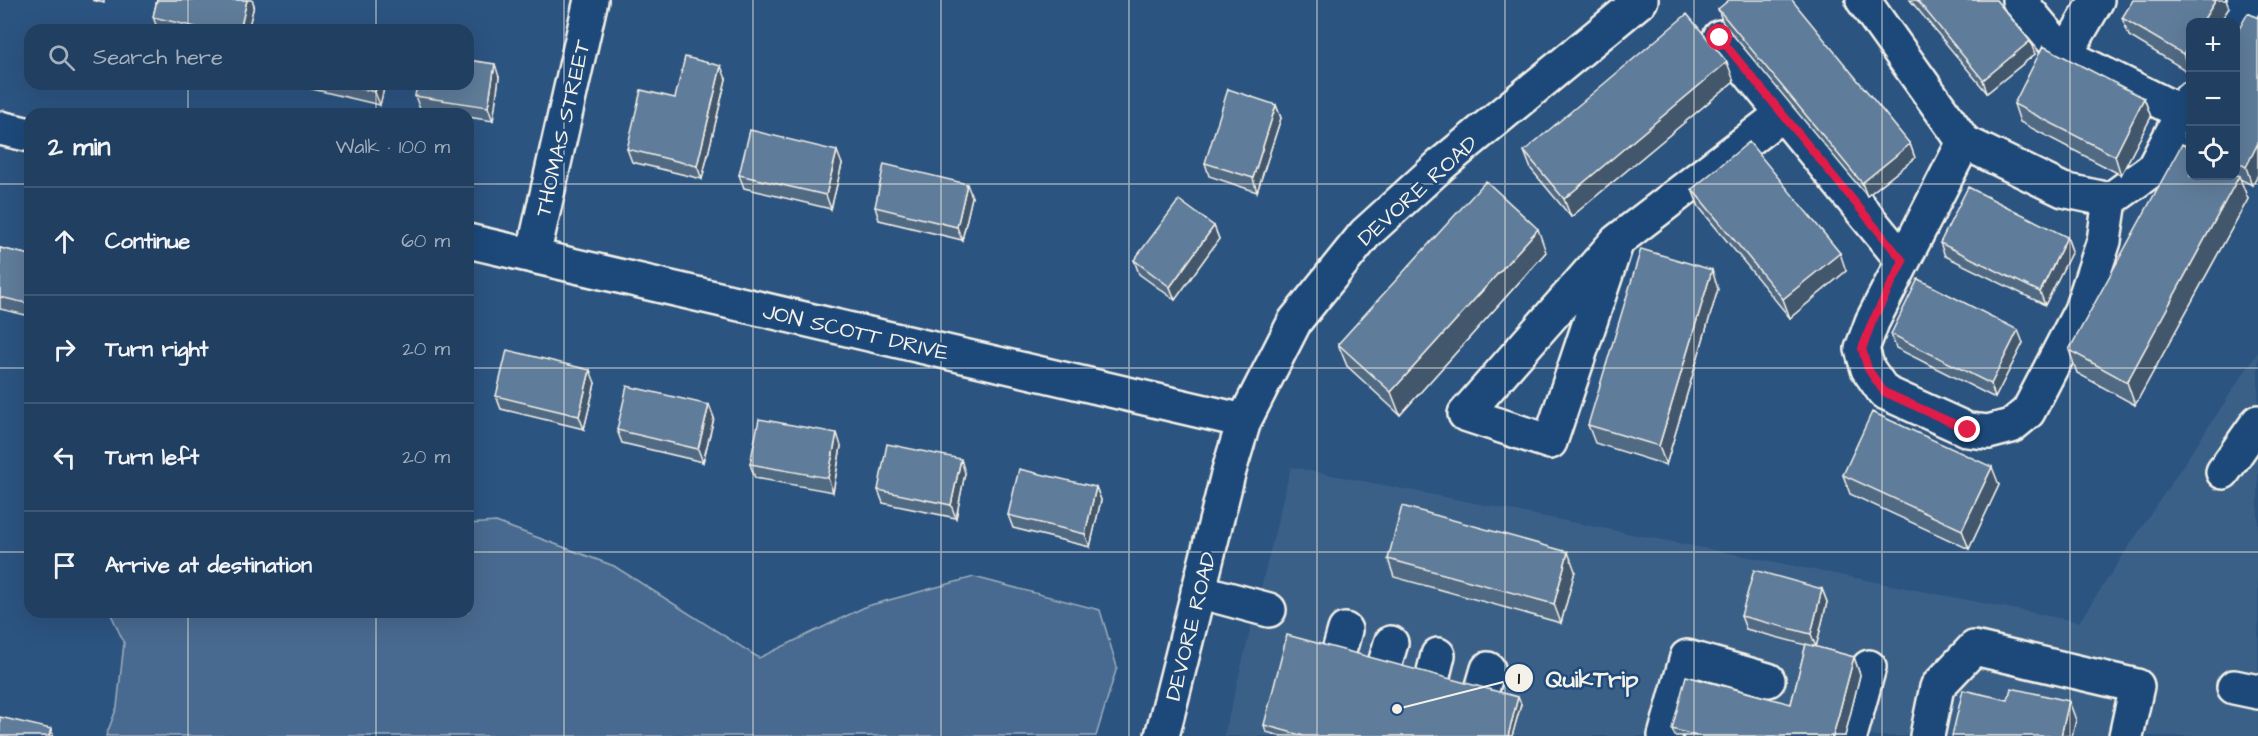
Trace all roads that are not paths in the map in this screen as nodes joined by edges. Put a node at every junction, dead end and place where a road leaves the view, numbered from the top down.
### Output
1 (591, 0) edge
2 (1641, 0) edge
3 (1863, 0) edge
4 (2019, 0) edge
5 (2097, 0) edge
6 (2247, 0) edge
7 (2236, 18) edge
8 (1720, 38) dead end
9 (2065, 55) junction
10 (2186, 106) edge
11 (2186, 108) edge
12 (1782, 114) junction
13 (0, 128) edge
14 (24, 134) edge
15 (1964, 142) junction
16 (2110, 200) junction
17 (1617, 241) junction
18 (474, 242) edge
19 (533, 256) junction
20 (1903, 261) junction
21 (1244, 421) junction
22 (2258, 422) edge
23 (2223, 472) dead end
24 (1198, 591) junction
25 (1269, 610) dead end
26 (1869, 666) dead end
27 (1768, 680) dead end
28 (1162, 736) edge
29 (1665, 736) edge
30 (1850, 736) edge
31 (1927, 736) edge
32 (2126, 736) edge

1 - 19 street, THOMAS STREET
2 - 21 street, DEVORE ROAD
3 - 15 street
4 - 9 street
5 - 9 street
6 - 7 street
8 - 12 street
9 - 10 street
11 - 16 street
12 - 17 street
12 - 20 street
13 - 14 street
15 - 16 street
15 - 20 street
16 - 20 street
17 - 17 street
18 - 19 street, JON SCOTT DRIVE
19 - 21 street, JON SCOTT DRIVE
21 - 24 street, DEVORE ROAD
22 - 23 street
24 - 25 street
24 - 28 street, DEVORE ROAD
26 - 30 street
27 - 29 street
31 - 32 street

